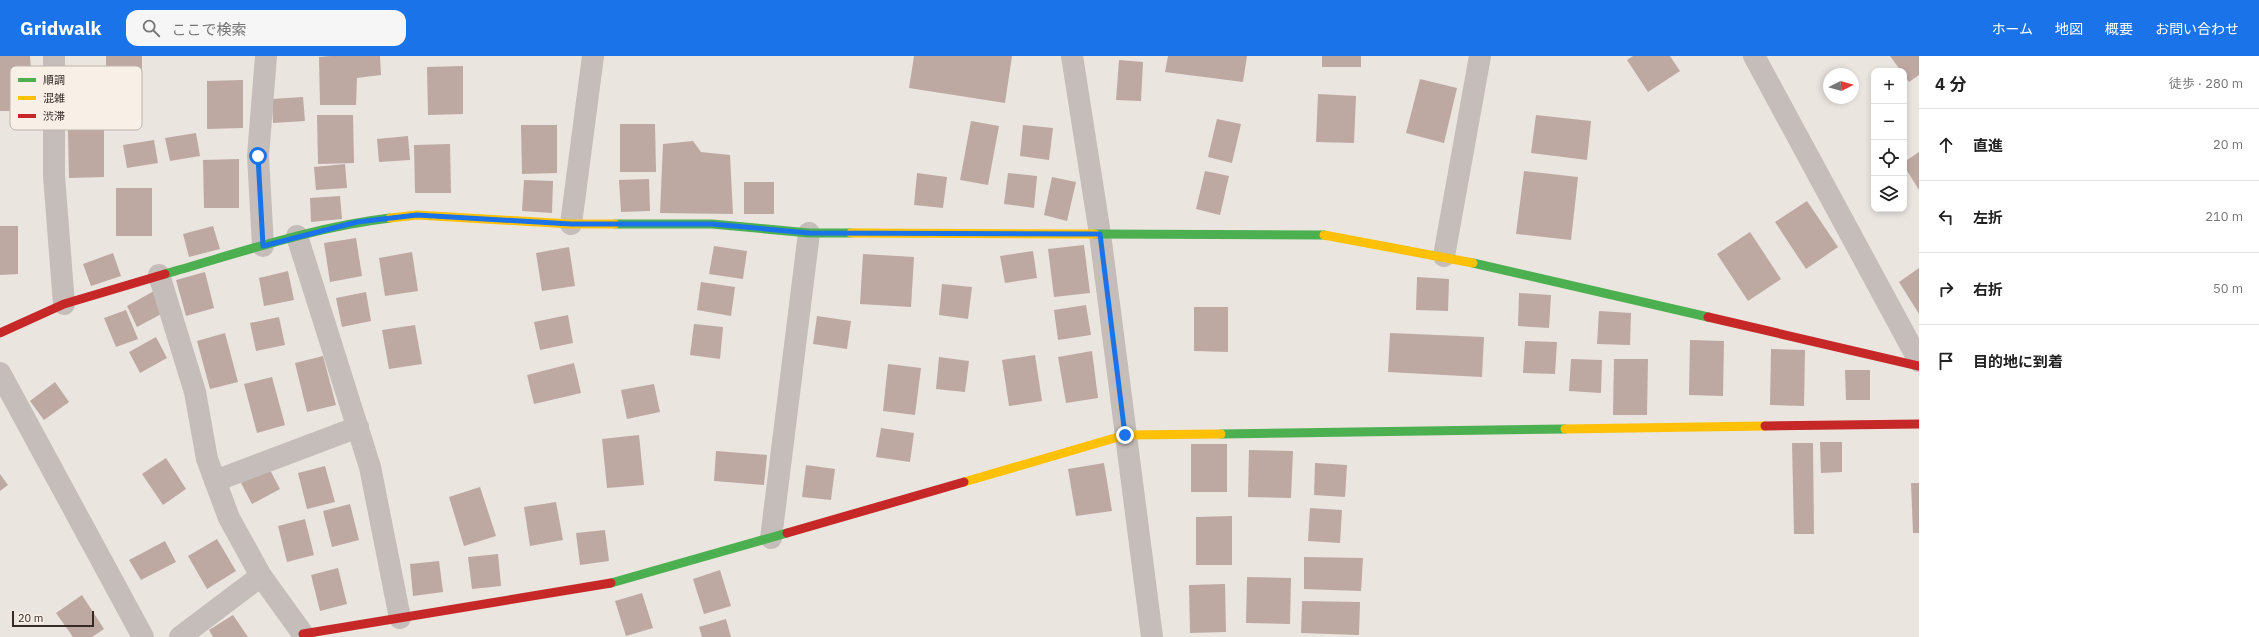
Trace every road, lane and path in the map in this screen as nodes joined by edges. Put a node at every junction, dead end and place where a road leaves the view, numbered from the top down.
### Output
1 (266, 56) edge
2 (593, 56) edge
3 (1072, 56) edge
4 (1480, 56) edge
5 (1754, 56) edge
6 (54, 130) edge
7 (571, 224) junction
8 (809, 233) junction
9 (1100, 234) junction
10 (297, 236) junction
11 (263, 246) junction
12 (1444, 256) junction
13 (159, 275) junction
14 (64, 304) junction
15 (0, 333) edge
16 (1919, 361) edge
17 (1919, 366) edge
18 (0, 372) edge
19 (1919, 424) edge
20 (358, 427) junction
21 (1125, 435) junction
22 (215, 481) junction
23 (771, 538) junction
24 (261, 576) junction
25 (400, 618) junction
26 (304, 635) edge
27 (143, 637) edge
28 (180, 637) edge
29 (1152, 637) edge

1 - 11 street
2 - 7 street
3 - 9 street
4 - 12 street
5 - 16 street
6 - 14 street
7 - 8 street
7 - 10 street
8 - 9 street
8 - 23 street
9 - 12 street
9 - 21 street
10 - 11 street
10 - 20 street
11 - 13 street
12 - 17 street
13 - 14 street
13 - 22 street
14 - 15 street
18 - 27 street
19 - 21 street
20 - 22 street
20 - 25 street
21 - 23 street
21 - 29 street
22 - 24 street
23 - 25 street
24 - 26 street
24 - 28 street
25 - 26 street

